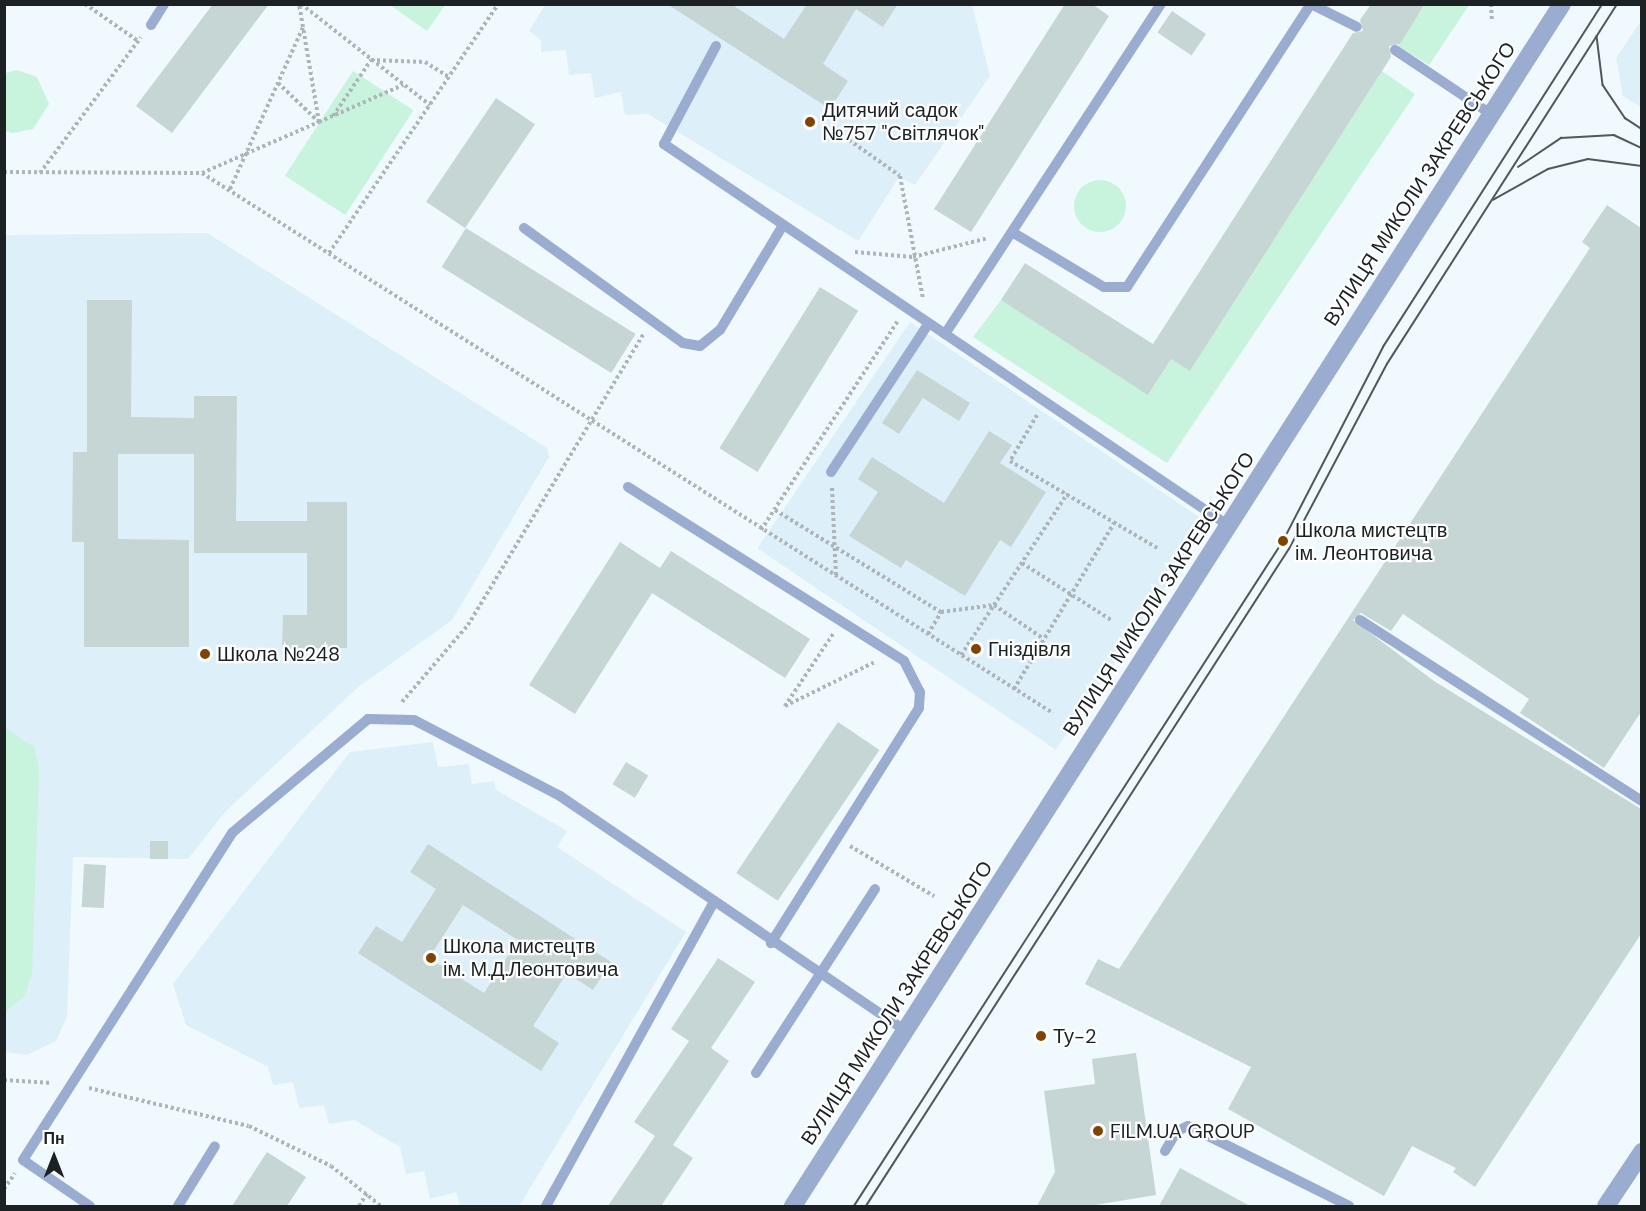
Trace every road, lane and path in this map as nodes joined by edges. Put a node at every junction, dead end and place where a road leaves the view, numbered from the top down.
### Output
1 (85, 4) edge
2 (164, 4) edge
3 (300, 4) edge
4 (498, 4) edge
5 (1161, 4) edge
6 (1311, 4) edge
7 (1491, 4) edge
8 (1562, 4) edge
9 (1492, 22) dead end
10 (151, 25) joint
11 (303, 27) junction
12 (1357, 27) dead end
13 (138, 41) junction
14 (716, 46) dead end
15 (1395, 50) dead end
16 (371, 60) junction
17 (449, 77) junction
18 (278, 83) junction
19 (403, 85) junction
20 (430, 105) junction
21 (1491, 114) junction
22 (333, 116) junction
23 (319, 122) junction
24 (849, 140) dead end
25 (245, 156) junction
26 (4, 172) edge
27 (202, 173) junction
28 (39, 174) junction
29 (230, 189) junction
30 (783, 225) junction
31 (524, 228) dead end
32 (1012, 232) junction
33 (818, 248) junction
34 (329, 254) junction
35 (913, 257) junction
36 (906, 308) junction
37 (652, 320) junction
38 (929, 323) junction
39 (945, 334) junction
40 (1045, 402) junction
41 (592, 424) junction
42 (819, 441) junction
43 (831, 472) junction
44 (628, 487) dead end
45 (1067, 494) junction
46 (775, 510) junction
47 (1114, 523) junction
48 (1229, 526) junction
49 (761, 530) junction
50 (834, 546) junction
51 (1157, 548) dead end
52 (1022, 563) junction
53 (836, 577) junction
54 (1071, 594) junction
55 (994, 605) junction
56 (941, 612) junction
57 (1111, 620) dead end
58 (1360, 620) dead end
59 (841, 622) junction
60 (928, 635) junction
61 (1044, 639) junction
62 (892, 654) junction
63 (961, 655) junction
64 (1014, 689) junction
65 (1053, 713) dead end
66 (390, 717) junction
67 (1641, 801) edge
68 (837, 838) junction
69 (875, 889) dead end
70 (934, 896) dead end
71 (712, 904) junction
72 (771, 943) junction
73 (819, 974) junction
74 (906, 1031) junction
75 (756, 1073) dead end
76 (4, 1080) edge
77 (72, 1084) junction
78 (215, 1146) dead end
79 (1165, 1151) dead end
80 (1641, 1152) edge
81 (367, 1193) junction
82 (90, 1206) edge
83 (178, 1206) edge
84 (358, 1206) edge
85 (381, 1206) edge
86 (546, 1206) edge
87 (793, 1206) edge
88 (1349, 1206) edge
89 (1606, 1206) edge

1 - 13 path
2 - 10 lane
3 - 11 path
3 - 16 path
4 - 17 path
5 - 32 lane
6 - 12 lane
6 - 32 lane
7 - 9 path
8 - 21 street, ВУЛИЦЯ МИКОЛИ ЗАКРЕВСЬКОГО
10 - 13 path
11 - 18 path
11 - 23 path
13 - 28 path
14 - 30 lane
15 - 21 lane
16 - 17 path
16 - 19 path
16 - 22 path
17 - 20 path
18 - 23 path
18 - 25 path
19 - 20 path
19 - 22 path
20 - 34 path
21 - 48 street, ВУЛИЦЯ МИКОЛИ ЗАКРЕВСЬКОГО
22 - 23 path
23 - 25 path
24 - 35 path
25 - 27 path
25 - 29 path
26 - 28 path
27 - 28 path
27 - 29 path
29 - 34 path
30 - 33 lane
30 - 37 lane
31 - 37 lane
32 - 35 path
32 - 39 lane
33 - 35 path
33 - 36 lane
34 - 41 path
35 - 38 path
36 - 38 lane
36 - 42 path
37 - 41 path
38 - 39 lane
38 - 43 lane
39 - 40 lane
40 - 45 path
40 - 48 lane
41 - 49 path
41 - 66 path
42 - 43 path
42 - 46 path
43 - 50 path
44 - 59 lane
45 - 47 path
45 - 52 path
46 - 49 path
46 - 50 path
47 - 51 path
47 - 54 path
48 - 74 street, ВУЛИЦЯ МИКОЛИ ЗАКРЕВСЬКОГО
49 - 53 path
50 - 53 path
50 - 56 path
52 - 54 path
52 - 55 path
53 - 60 path
54 - 57 path
54 - 61 path
55 - 56 path
55 - 61 path
55 - 63 path
56 - 60 path
58 - 67 lane
59 - 62 lane
59 - 62 path
60 - 63 path
61 - 64 path
62 - 68 lane
63 - 64 path
64 - 65 path
66 - 71 lane
66 - 77 lane
68 - 70 path
68 - 72 lane
69 - 73 lane
71 - 72 lane
71 - 86 lane
72 - 73 lane
73 - 74 lane
73 - 75 lane
74 - 87 street, ВУЛИЦЯ МИКОЛИ ЗАКРЕВСЬКОГО
76 - 77 path
77 - 81 path
77 - 82 lane
78 - 83 lane
79 - 88 lane
80 - 89 street
81 - 84 path
81 - 85 path

